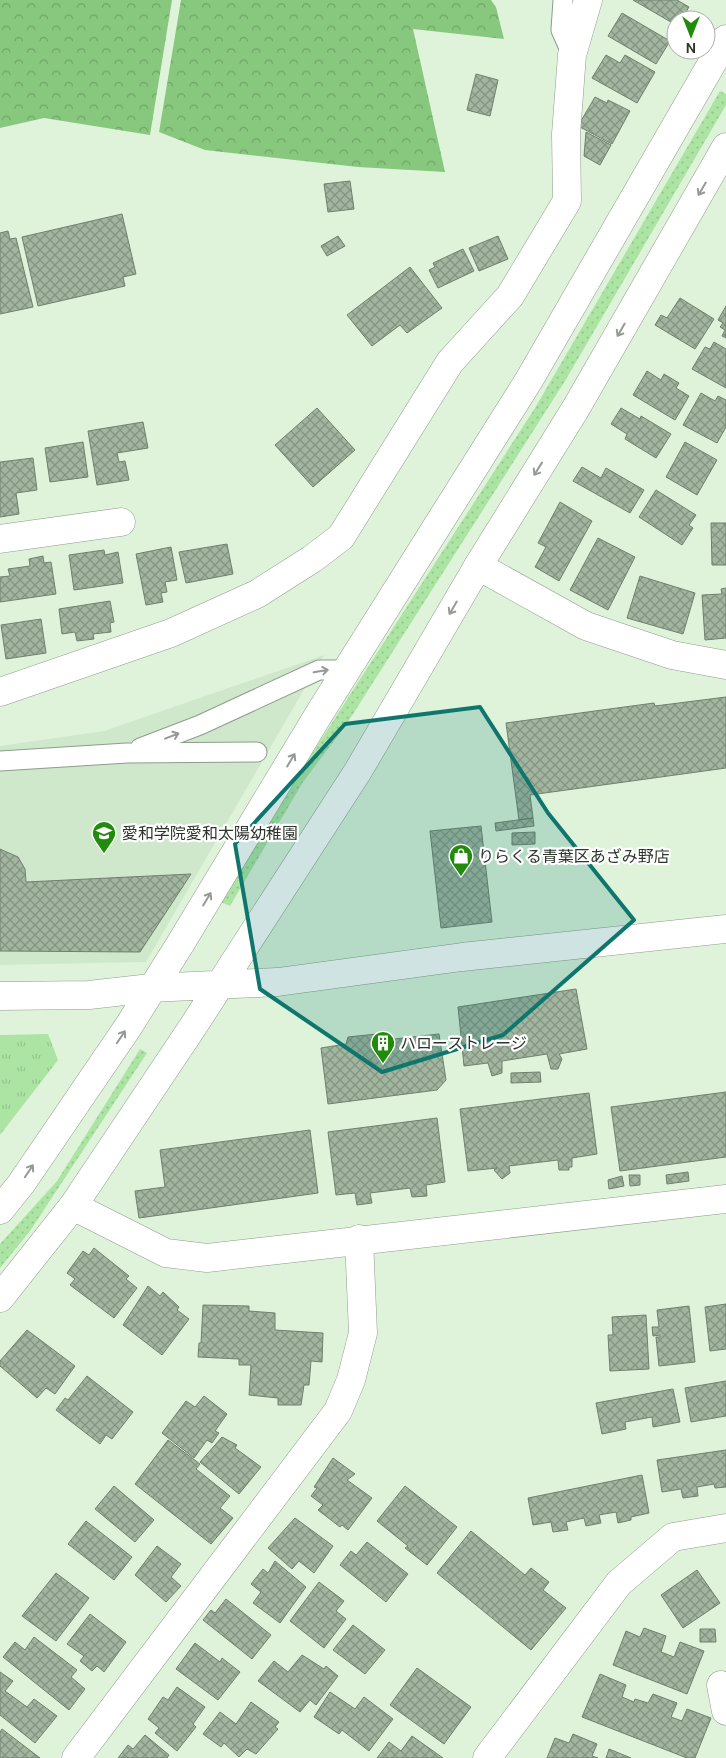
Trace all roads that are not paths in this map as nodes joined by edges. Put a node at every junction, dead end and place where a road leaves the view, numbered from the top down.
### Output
1 (563, 0) edge
2 (588, 0) edge
3 (726, 40) edge
4 (572, 54) junction
5 (726, 147) edge
6 (121, 522) dead end
7 (0, 540) edge
8 (478, 566) junction
9 (726, 665) edge
10 (348, 670) junction
11 (0, 692) edge
12 (258, 752) dead end
13 (127, 753) junction
14 (0, 761) edge
15 (726, 929) edge
16 (219, 986) junction
17 (151, 988) junction
18 (0, 996) edge
19 (726, 1199) edge
20 (73, 1206) junction
21 (0, 1210) edge
22 (359, 1239) junction
23 (0, 1298) edge
24 (726, 1528) edge
25 (76, 1758) edge
26 (487, 1758) edge

1 - 4 lane
2 - 4 street
3 - 10 street
4 - 11 street
5 -> 8 street
6 - 7 street
8 - 9 street
8 -> 16 street
13 -> 10 lane
17 -> 10 street
12 - 13 lane
13 - 14 lane
15 - 16 street
16 - 17 street
16 - 20 street
17 - 18 street
21 -> 17 street
19 - 22 street
20 - 22 street
20 - 23 street
22 - 25 street
24 - 26 street

